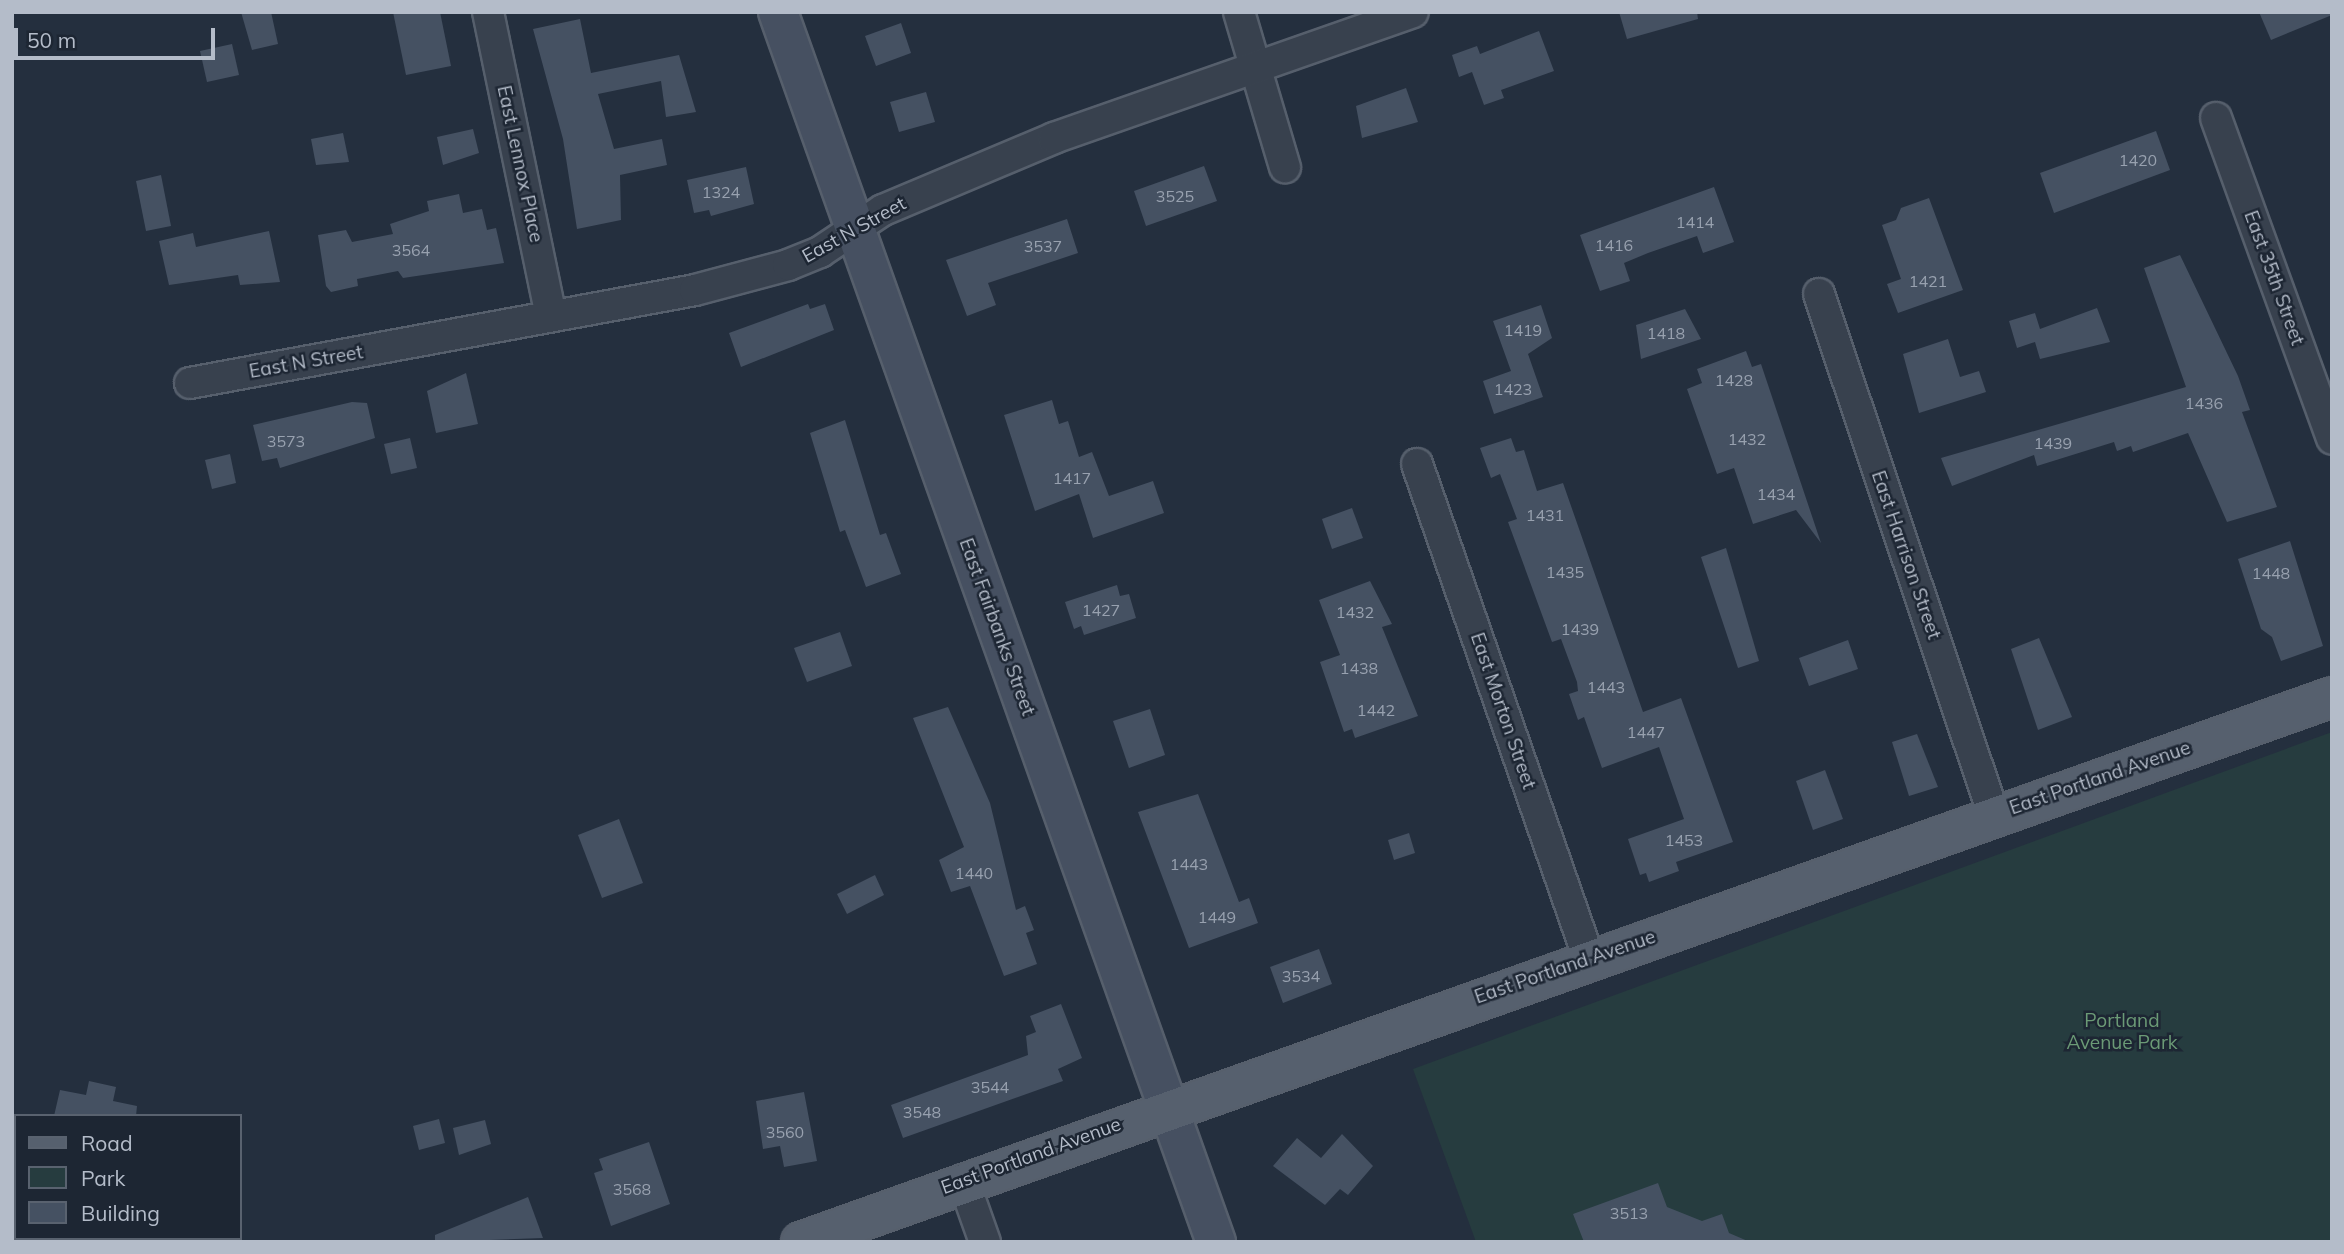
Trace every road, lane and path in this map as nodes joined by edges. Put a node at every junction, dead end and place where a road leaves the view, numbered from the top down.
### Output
1 (488, 12) edge
2 (778, 12) edge
3 (1239, 12) edge
4 (1413, 12) edge
5 (1257, 64) junction
6 (2216, 118) dead end
7 (1285, 167) dead end
8 (856, 229) junction
9 (1819, 294) dead end
10 (551, 316) junction
11 (190, 383) dead end
12 (2332, 439) edge
13 (1416, 464) dead end
14 (2332, 697) edge
15 (1994, 816) junction
16 (1590, 958) junction
17 (1167, 1108) junction
18 (963, 1180) junction
19 (801, 1242) edge
20 (985, 1242) edge
21 (1216, 1242) edge

1 - 10 street, East Lennox Place
2 - 8 street, East Fairbanks Street
3 - 5 street
4 - 5 street, East N Street
5 - 7 street
5 - 8 street, East N Street
6 - 12 street, East 35th Street
8 - 10 street, East N Street
8 - 17 street, East Fairbanks Street
9 - 15 street, East Harrison Street
10 - 11 street, East N Street
13 - 16 street, East Morton Street
14 - 15 main road, East Portland Avenue
15 - 16 main road, East Portland Avenue
16 - 17 main road, East Portland Avenue
17 - 18 main road, East Portland Avenue
17 - 21 street, East Fairbanks Street
18 - 19 main road, East Portland Avenue
18 - 20 street

